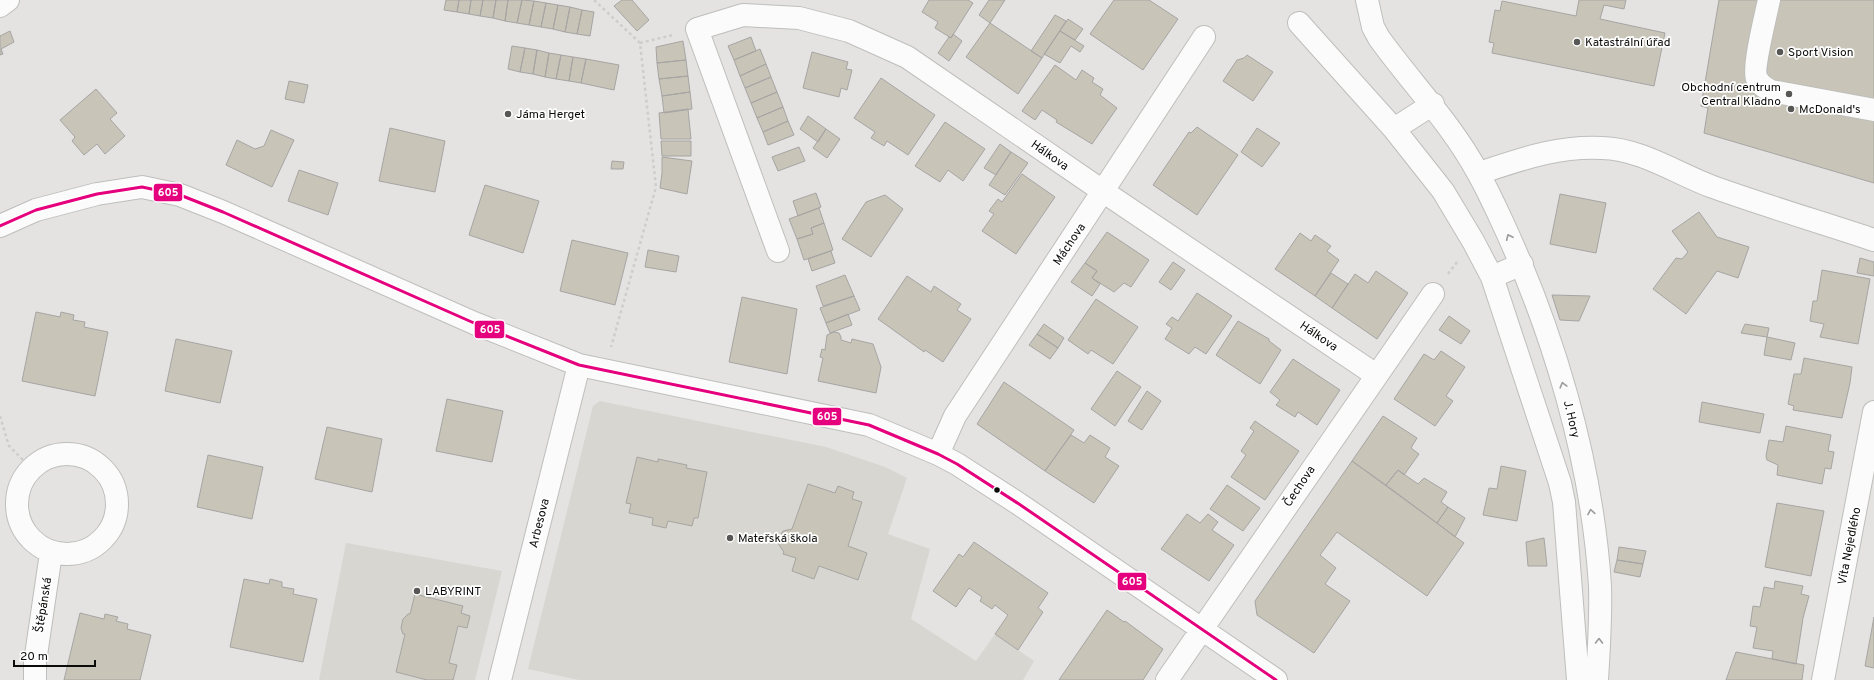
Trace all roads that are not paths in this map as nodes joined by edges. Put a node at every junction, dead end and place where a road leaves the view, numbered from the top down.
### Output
1 (8, 0) edge
2 (1367, 0) edge
3 (1769, 0) edge
4 (0, 6) edge
5 (1299, 23) dead end
6 (1204, 37) dead end
7 (1772, 90) dead end
8 (1433, 104) junction
9 (1874, 110) edge
10 (1394, 129) junction
11 (1478, 173) junction
12 (1104, 192) junction
13 (0, 226) edge
14 (1874, 240) edge
15 (778, 251) dead end
16 (1522, 264) junction
17 (1492, 277) junction
18 (1433, 294) road end
19 (579, 365) junction
20 (1376, 375) junction
21 (1874, 412) edge
22 (938, 454) junction
23 (51, 553) junction
24 (1201, 629) junction
25 (35, 680) edge
26 (500, 680) edge
27 (1167, 680) edge
28 (1276, 680) edge
29 (1578, 680) edge
30 (1597, 680) edge
31 (1823, 680) edge

1 - 4 street
2 - 8 street, J. Hory
3 - 7 street
3 - 9 street
5 - 10 street
6 - 12 street, Máchova
8 - 10 street
8 - 11 street, J. Hory
10 - 17 street
11 - 14 street
16 -> 11 street, J. Hory
12 - 15 street, Hálkova
12 - 20 street, Hálkova
12 - 22 street, Máchova
13 - 19 street
16 - 17 street
30 -> 16 street, J. Hory
17 - 29 street
18 - 20 street, Čechova
19 - 22 street
19 - 26 street, Arbesova
20 - 24 street, Čechova
21 - 31 street, Víta Nejedlého
22 - 24 street
23 - 23 street
23 - 25 street, Štěpánská
24 - 27 street, Čechova
24 - 28 street

